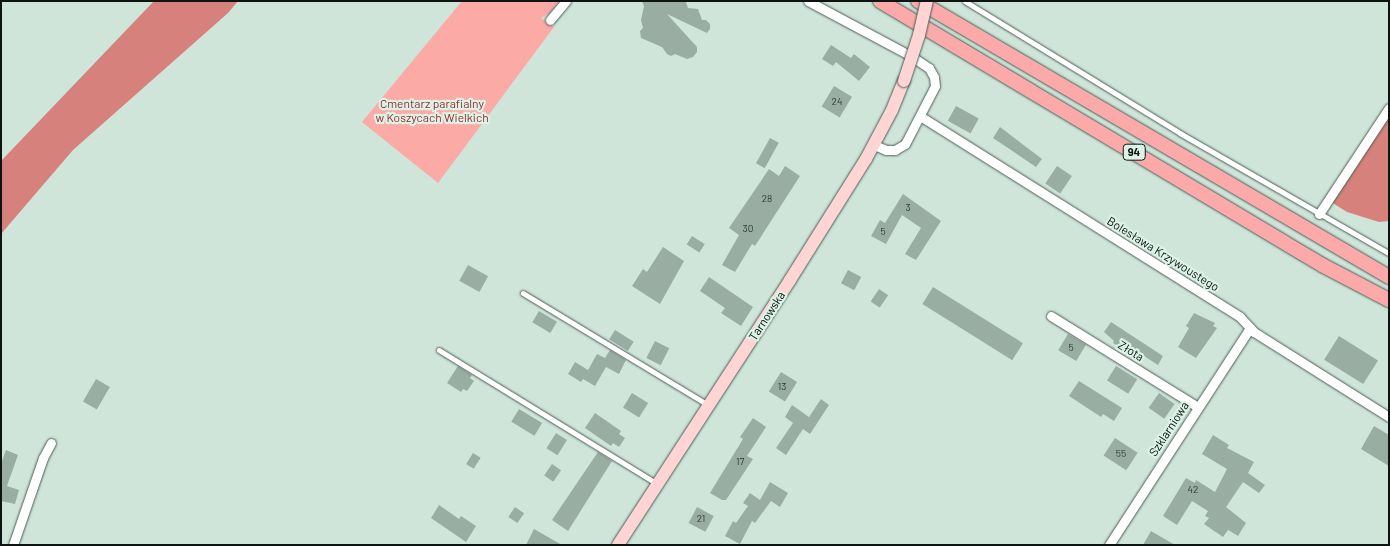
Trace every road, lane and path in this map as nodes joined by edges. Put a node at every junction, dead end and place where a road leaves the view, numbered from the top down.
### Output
1 (566, 1) edge
2 (808, 1) edge
3 (880, 1) edge
4 (918, 1) edge
5 (927, 1) edge
6 (964, 1) edge
7 (550, 20) dead end
8 (1389, 108) edge
9 (920, 116) junction
10 (874, 145) junction
11 (1320, 214) junction
12 (1389, 253) edge
13 (1389, 277) edge
14 (523, 293) dead end
15 (1389, 300) edge
16 (1051, 316) dead end
17 (1250, 328) junction
18 (439, 350) dead end
19 (708, 405) junction
20 (1198, 407) junction
21 (1389, 417) edge
22 (51, 444) dead end
23 (657, 484) junction
24 (13, 545) edge
25 (618, 545) edge
26 (1109, 545) edge

1 - 7 street
2 - 9 street
3 - 15 main road, 94
4 - 13 main road, 94
5 - 10 street, Tarnowska, bridge
6 - 11 lane
8 - 11 street
9 - 10 street
9 - 17 street, Bolesława Krzywoustego
10 - 19 street, Tarnowska
11 - 12 lane
14 - 19 lane
16 - 20 street, Złota
17 - 20 street, Szklarniowa
17 - 21 street, Bolesława Krzywoustego
18 - 23 lane
19 - 23 street, Tarnowska
20 - 26 street, Szklarniowa
22 - 24 street
23 - 25 street, Tarnowska

